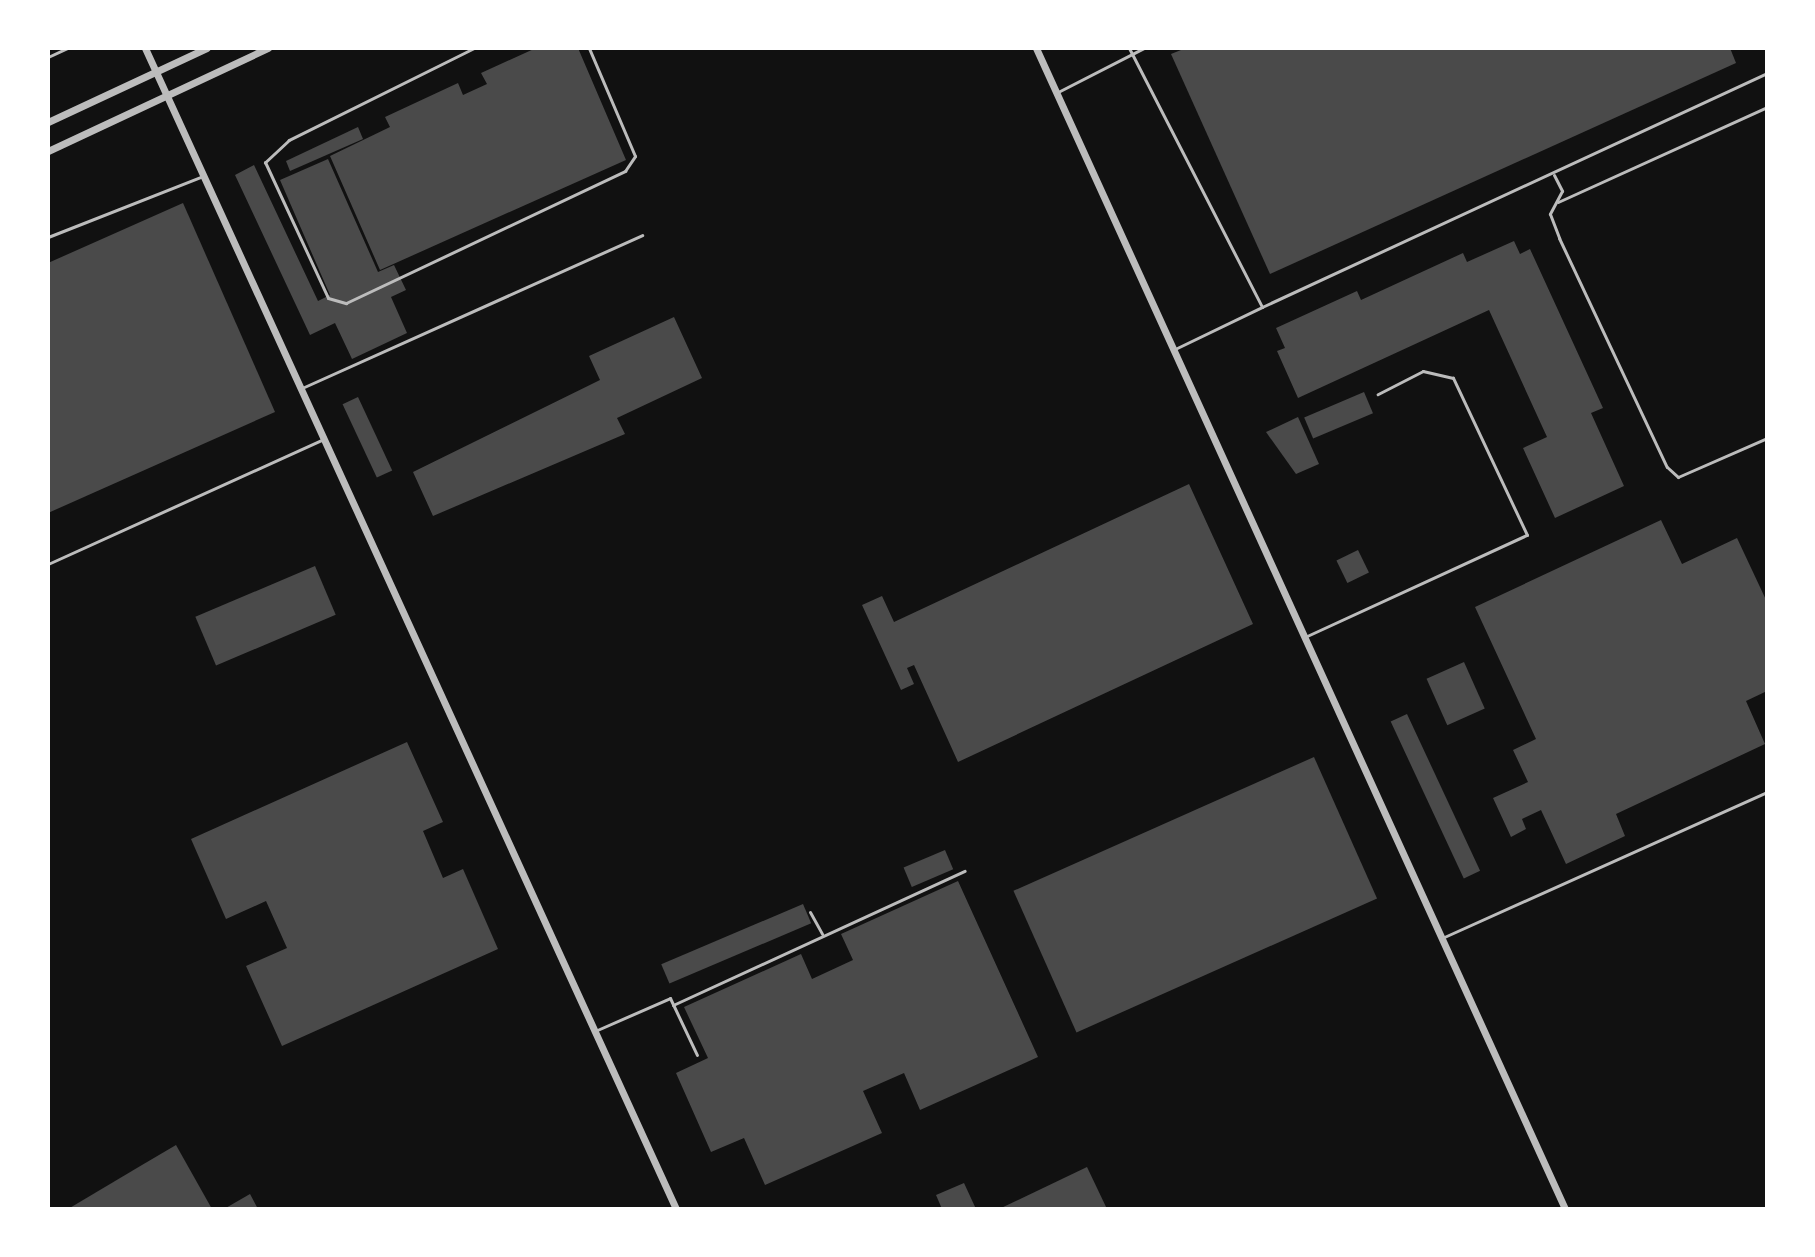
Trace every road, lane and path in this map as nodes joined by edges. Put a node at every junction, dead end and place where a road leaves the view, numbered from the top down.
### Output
1 (67, 48) edge
2 (145, 48) edge
3 (207, 48) edge
4 (268, 48) edge
5 (474, 48) edge
6 (589, 48) edge
7 (1037, 48) edge
8 (1129, 48) edge
9 (1144, 48) edge
10 (460, 50) edge
11 (1132, 54) junction
12 (48, 57) edge
13 (155, 71) junction
14 (1767, 73) edge
15 (1056, 93) junction
16 (166, 95) junction
17 (1767, 107) edge
18 (48, 122) edge
19 (48, 151) edge
20 (1554, 175) junction
21 (203, 176) junction
22 (1558, 202) junction
23 (642, 235) dead end
24 (48, 237) edge
25 (1262, 307) junction
26 (1175, 349) junction
27 (302, 388) junction
28 (1378, 394) dead end
29 (324, 438) junction
30 (1767, 438) edge
31 (48, 564) edge
32 (1307, 636) junction
33 (1767, 792) edge
34 (965, 871) dead end
35 (810, 912) dead end
36 (822, 934) junction
37 (1442, 938) junction
38 (673, 1005) junction
39 (595, 1031) junction
40 (697, 1055) dead end
41 (676, 1209) edge
42 (1565, 1209) edge

1 - 12 lane
2 - 13 street
3 - 13 street
4 - 16 street
5 - 10 lane
6 - 10 lane
7 - 15 street
8 - 11 lane
9 - 11 lane
11 - 15 lane
11 - 25 lane
13 - 16 street
13 - 18 street
14 - 20 lane
15 - 26 street
16 - 19 street
16 - 21 street
17 - 22 lane
20 - 22 lane
20 - 25 lane
21 - 24 lane
21 - 27 street
22 - 30 lane
23 - 27 lane
25 - 26 lane
26 - 32 street
27 - 29 street
28 - 32 lane
29 - 31 lane
29 - 39 street
32 - 37 street
33 - 37 lane
34 - 36 lane
35 - 36 lane
36 - 38 lane
37 - 42 street
38 - 39 lane
38 - 40 lane
39 - 41 street

